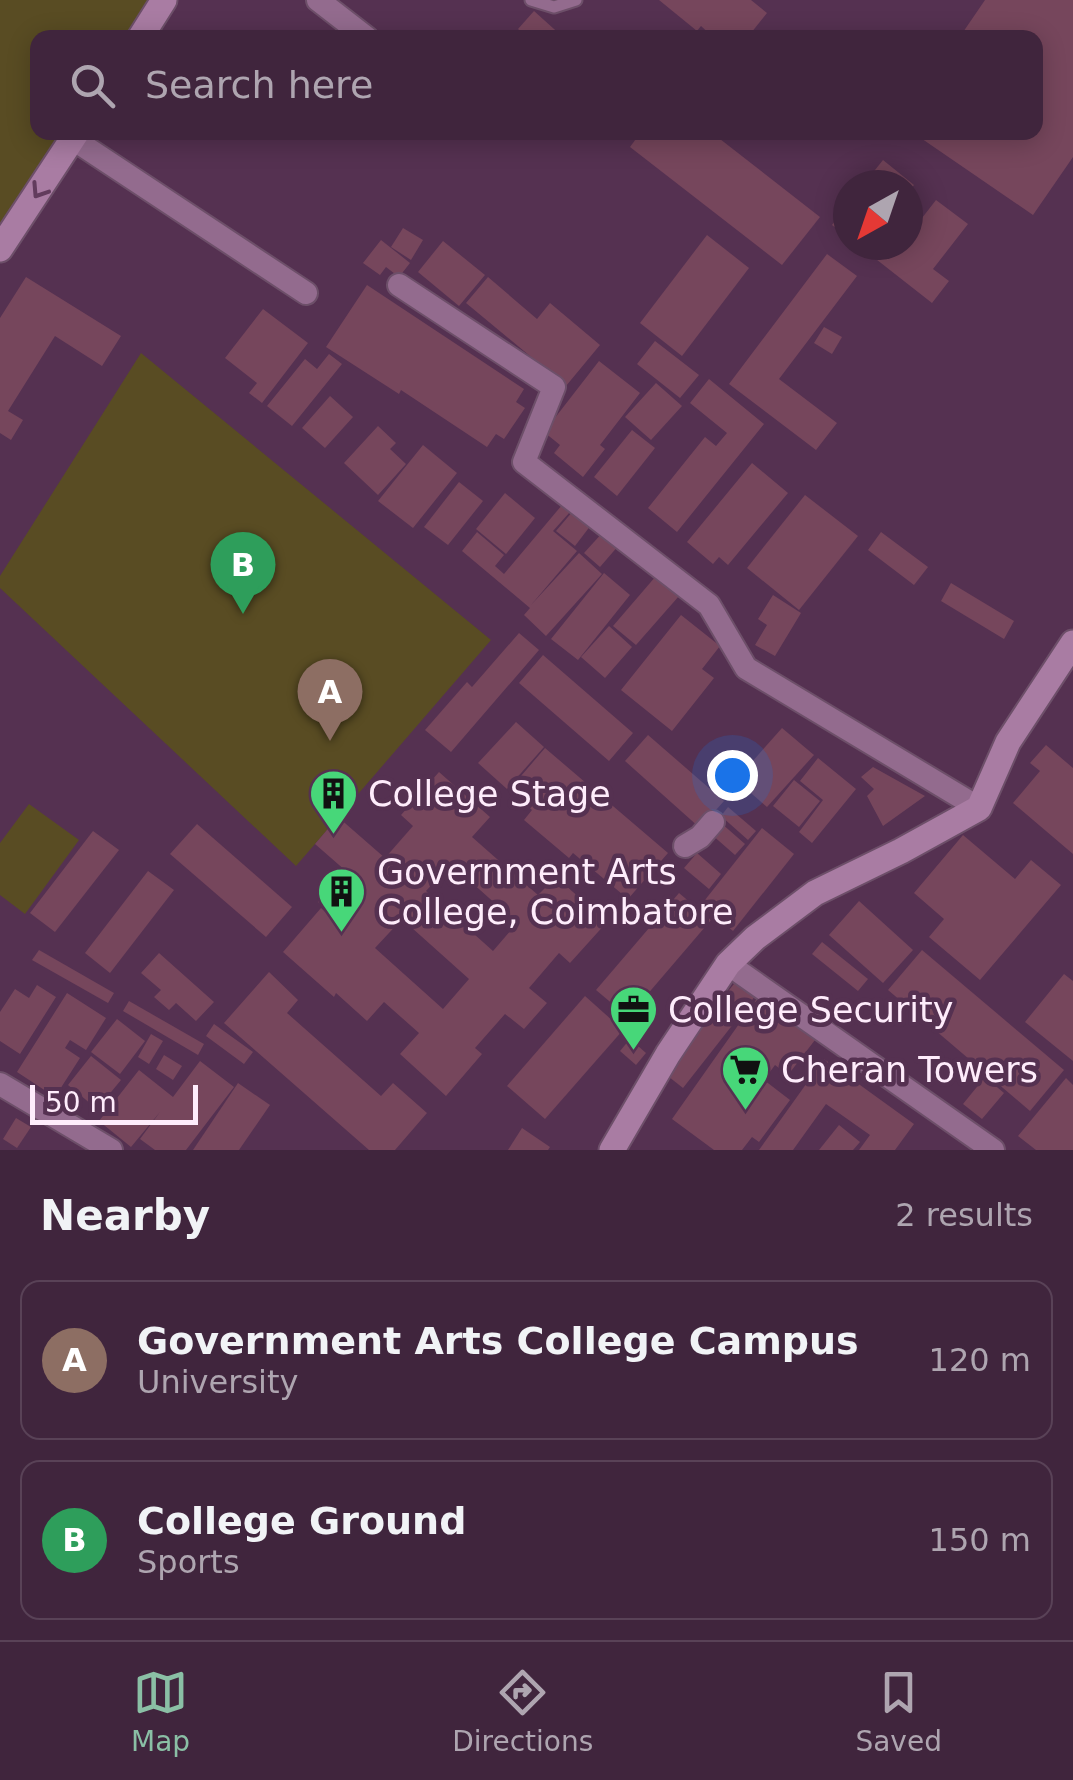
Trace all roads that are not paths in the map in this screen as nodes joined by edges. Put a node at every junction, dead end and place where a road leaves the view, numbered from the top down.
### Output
1 (164, 0) edge
2 (318, 0) edge
3 (531, 0) edge
4 (576, 0) edge
5 (145, 30) edge
6 (357, 30) edge
7 (72, 140) edge
8 (81, 140) edge
9 (0, 250) edge
10 (399, 285) dead end
11 (306, 292) dead end
12 (1073, 643) edge
13 (978, 808) junction
14 (714, 822) dead end
15 (685, 846) dead end
16 (728, 964) junction
17 (0, 1084) edge
18 (111, 1150) edge
19 (612, 1150) edge
20 (993, 1150) edge

1 - 5 street
2 - 6 street
3 - 4 lane
7 -> 9 street
8 - 11 street
10 - 13 street
12 - 13 street
13 - 16 street
14 - 15 street
16 - 19 street
16 - 20 street
17 - 18 street

